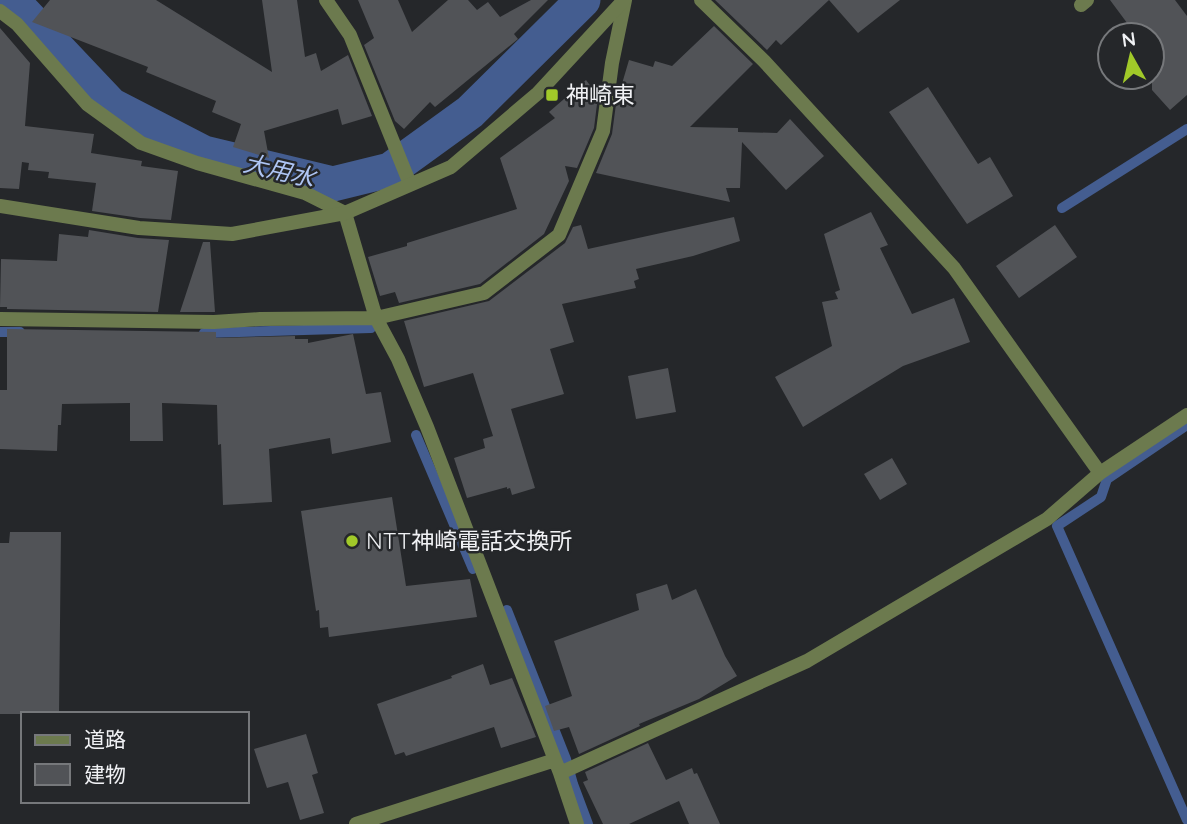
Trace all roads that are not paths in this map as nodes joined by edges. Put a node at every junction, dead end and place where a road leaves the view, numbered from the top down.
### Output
1 (326, 0) edge
2 (625, 0) edge
3 (701, 0) edge
4 (0, 11) edge
5 (410, 184) junction
6 (0, 206) edge
7 (345, 213) junction
8 (376, 318) junction
9 (0, 319) edge
10 (1187, 415) edge
11 (1100, 473) junction
12 (563, 768) junction
13 (356, 824) edge
14 (577, 824) edge

1 - 5 street
2 - 5 street
2 - 8 street
3 - 11 street
4 - 7 street
5 - 7 street
6 - 7 street
7 - 8 street
8 - 9 street
8 - 12 street
10 - 11 street
11 - 12 street
12 - 13 street
12 - 14 street

